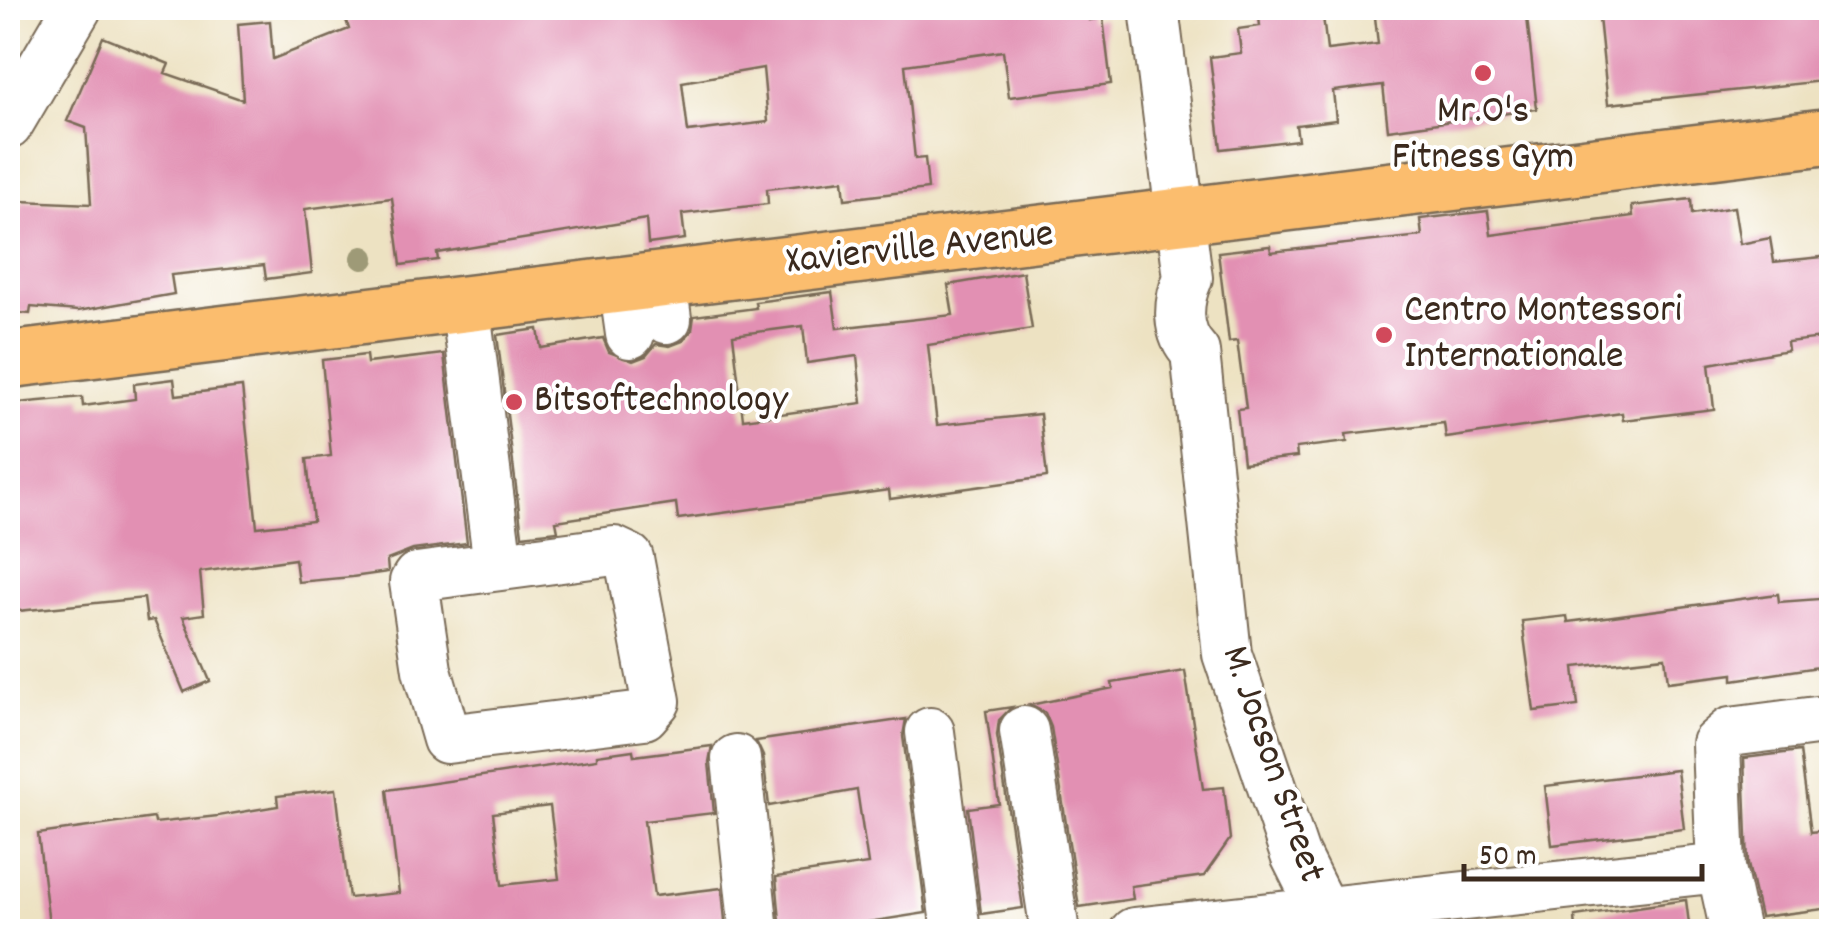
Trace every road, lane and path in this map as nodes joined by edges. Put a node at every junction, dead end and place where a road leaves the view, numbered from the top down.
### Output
1 (78, 8) edge
2 (1154, 8) edge
3 (8, 126) edge
4 (1832, 136) edge
5 (1182, 220) junction
6 (465, 302) junction
7 (8, 360) edge
8 (498, 566) junction
9 (1832, 718) edge
10 (1024, 731) dead end
11 (930, 732) dead end
12 (736, 759) dead end
13 (1721, 868) junction
14 (1333, 922) edge
15 (754, 932) edge
16 (956, 932) edge
17 (1055, 932) edge
18 (1134, 932) edge
19 (1734, 932) edge

1 - 3 street
2 - 5 street, M. Jocson Street
4 - 5 main road, Xavierville Avenue
5 - 6 main road, Xavierville Avenue
5 - 14 street, M. Jocson Street
6 - 7 main road, Xavierville Avenue
6 - 8 street
8 - 8 street
9 - 13 street
10 - 17 street
11 - 16 street
12 - 15 street
13 - 14 street
13 - 19 street
14 - 18 street

